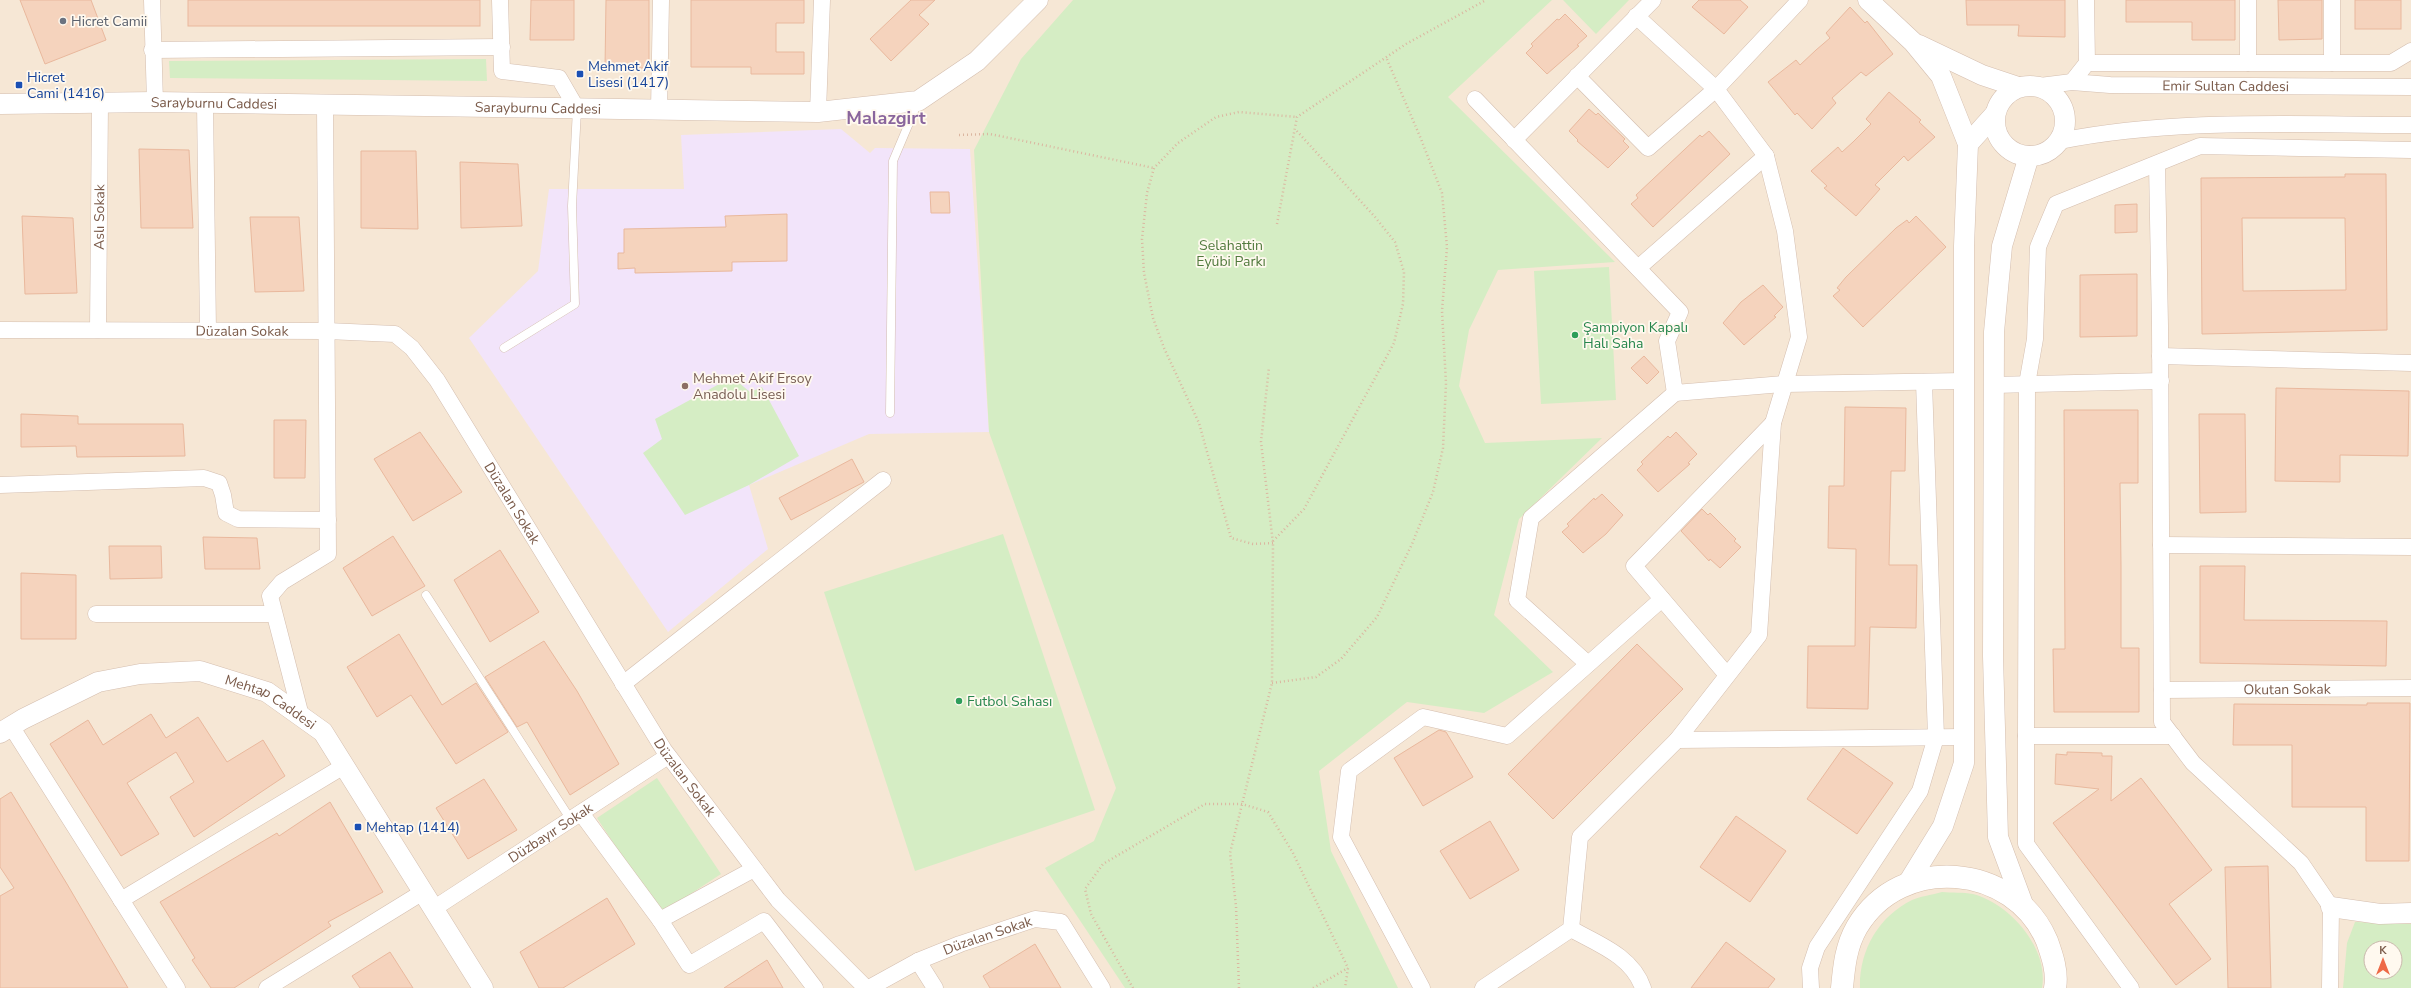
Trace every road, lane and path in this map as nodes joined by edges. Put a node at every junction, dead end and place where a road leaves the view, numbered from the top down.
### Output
1 (152, 0) edge
2 (500, 0) edge
3 (661, 0) edge
4 (822, 0) edge
5 (1038, 0) edge
6 (1486, 0) edge
7 (1653, 0) edge
8 (1800, 0) edge
9 (1868, 0) edge
10 (2086, 0) edge
11 (2248, 0) edge
12 (2332, 0) edge
13 (1636, 16) junction
14 (1913, 42) junction
15 (502, 47) junction
16 (152, 50) junction
17 (2411, 51) edge
18 (1386, 57) junction
19 (2088, 63) junction
20 (2248, 63) junction
21 (2332, 63) junction
22 (1577, 76) junction
23 (2072, 82) junction
24 (2040, 86) junction
25 (2018, 87) junction
26 (2411, 87) edge
27 (1716, 90) junction
28 (1475, 99) dead end
29 (918, 101) junction
30 (155, 102) junction
31 (100, 103) junction
32 (205, 103) junction
33 (0, 104) edge
34 (325, 105) junction
35 (577, 109) junction
36 (659, 110) junction
37 (818, 112) junction
38 (1995, 114) junction
39 (1297, 117) junction
40 (2411, 125) edge
41 (1295, 129) junction
42 (959, 135) dead end
43 (1514, 140) junction
44 (2060, 140) junction
45 (1968, 144) junction
46 (2411, 150) edge
47 (1766, 156) junction
48 (2029, 156) junction
49 (2157, 164) junction
50 (1154, 168) junction
51 (1277, 224) dead end
52 (1638, 268) junction
53 (0, 330) edge
54 (98, 330) junction
55 (208, 331) junction
56 (327, 331) junction
57 (504, 348) dead end
58 (2160, 356) junction
59 (2411, 363) edge
60 (1268, 367) dead end
61 (1964, 381) junction
62 (2161, 381) junction
63 (1924, 382) junction
64 (1784, 384) junction
65 (2027, 384) junction
66 (1994, 385) junction
67 (1675, 393) junction
68 (890, 413) dead end
69 (1772, 422) junction
70 (883, 480) dead end
71 (0, 485) edge
72 (328, 520) junction
73 (1273, 542) junction
74 (2161, 545) junction
75 (2411, 547) edge
76 (426, 595) dead end
77 (1662, 599) junction
78 (96, 614) dead end
79 (274, 614) junction
80 (1588, 664) junction
81 (1727, 675) junction
82 (1272, 683) junction
83 (623, 684) junction
84 (2411, 688) edge
85 (2162, 690) junction
86 (301, 716) junction
87 (5, 729) edge
88 (2026, 736) junction
89 (2173, 736) junction
90 (1936, 737) junction
91 (1964, 737) junction
92 (1677, 740) junction
93 (668, 756) junction
94 (344, 766) junction
95 (1242, 804) junction
96 (576, 816) junction
97 (754, 869) junction
98 (1908, 884) junction
99 (423, 892) junction
100 (121, 900) junction
101 (2024, 907) junction
102 (2331, 907) junction
103 (433, 909) junction
104 (2411, 913) edge
105 (660, 920) junction
106 (1571, 928) junction
107 (918, 961) junction
108 (1348, 968) junction
109 (2057, 986) edge
110 (177, 988) edge
111 (267, 988) edge
112 (483, 988) edge
113 (815, 988) edge
114 (866, 988) edge
115 (869, 988) edge
116 (934, 988) edge
117 (1102, 988) edge
118 (1133, 988) edge
119 (1239, 988) edge
120 (1313, 988) edge
121 (1344, 988) edge
122 (1422, 988) edge
123 (1483, 988) edge
124 (1643, 988) edge
125 (1811, 988) edge
126 (1842, 988) edge
127 (2131, 988) edge
128 (2330, 988) edge

1 - 16 street
2 - 15 street
3 - 36 street
4 - 37 street
5 - 29 street, Sarayburnu Caddesi
6 - 18 path
7 - 13 street
8 - 27 street
9 - 14 street
10 - 19 street
11 - 20 street
12 - 21 street
13 - 22 street
13 - 27 street
14 - 25 street
14 - 45 street
15 - 16 street
15 - 35 street
16 - 30 street
17 - 21 street
18 - 39 path
18 - 82 path
19 - 20 street
19 - 23 street
20 - 21 street
22 - 27 street
22 - 43 street
23 - 24 street, Emir Sultan Caddesi
23 - 26 street, Emir Sultan Caddesi
24 - 25 street
24 - 44 street
25 - 38 street
27 - 47 street
28 - 43 street
29 - 37 street, Sarayburnu Caddesi
29 - 68 lane
30 - 31 street, Sarayburnu Caddesi
30 - 32 street, Sarayburnu Caddesi
31 - 33 street, Sarayburnu Caddesi
31 - 54 street, Aslı Sokak
32 - 34 street, Sarayburnu Caddesi
32 - 55 street
34 - 35 street, Sarayburnu Caddesi
34 - 56 street
35 - 36 street, Sarayburnu Caddesi
35 - 57 lane
36 - 37 street, Sarayburnu Caddesi
38 - 45 street
38 - 48 street
39 - 41 path
39 - 50 path
40 - 44 street
41 - 51 path
41 - 73 path
42 - 50 path
43 - 52 street
44 - 48 street
45 - 61 street
46 - 49 street
47 - 52 street
47 - 64 street
48 - 66 street
49 - 58 street
49 - 65 street
50 - 73 path
52 - 67 street
53 - 54 street, Düzalan Sokak
54 - 55 street, Düzalan Sokak
55 - 56 street, Düzalan Sokak
56 - 72 street
56 - 83 street, Düzalan Sokak
58 - 59 street
58 - 62 street
60 - 73 path
61 - 63 street
61 - 91 street
62 - 65 street
62 - 74 street
63 - 64 street
63 - 90 street
64 - 67 street
64 - 69 street
65 - 66 street
65 - 88 street
66 - 101 street
67 - 80 street
69 - 77 street
69 - 81 street
70 - 83 street
71 - 72 street
72 - 79 street
73 - 82 path
74 - 75 street
74 - 85 street
76 - 96 lane
77 - 80 street
77 - 81 street
78 - 79 street
79 - 86 street
80 - 122 street
81 - 92 street
82 - 95 path
83 - 93 street, Düzalan Sokak
84 - 85 street, Okutan Sokak
85 - 89 street
86 - 87 street, Mehtap Caddesi
86 - 94 street, Mehtap Caddesi
87 - 100 street
88 - 89 street
88 - 127 street
89 - 102 street
90 - 91 street
90 - 92 street
90 - 125 street
91 - 98 street
92 - 106 street
93 - 96 street, Düzbayır Sokak
93 - 97 street, Düzalan Sokak
94 - 99 street, Mehtap Caddesi
94 - 100 street
95 - 108 path
95 - 118 path
95 - 119 path
96 - 103 street, Düzbayır Sokak
96 - 105 street
97 - 105 street
97 - 114 street, Düzalan Sokak
98 - 101 main road
98 - 126 main road
99 - 103 street, Mehtap Caddesi
99 - 111 street
100 - 110 street
101 - 109 main road
102 - 104 street
102 - 128 street
103 - 112 street, Mehtap Caddesi
105 - 113 street
106 - 123 street
106 - 124 street
107 - 115 street, Düzalan Sokak
107 - 116 street
107 - 117 street, Düzalan Sokak
108 - 120 path
108 - 121 path

